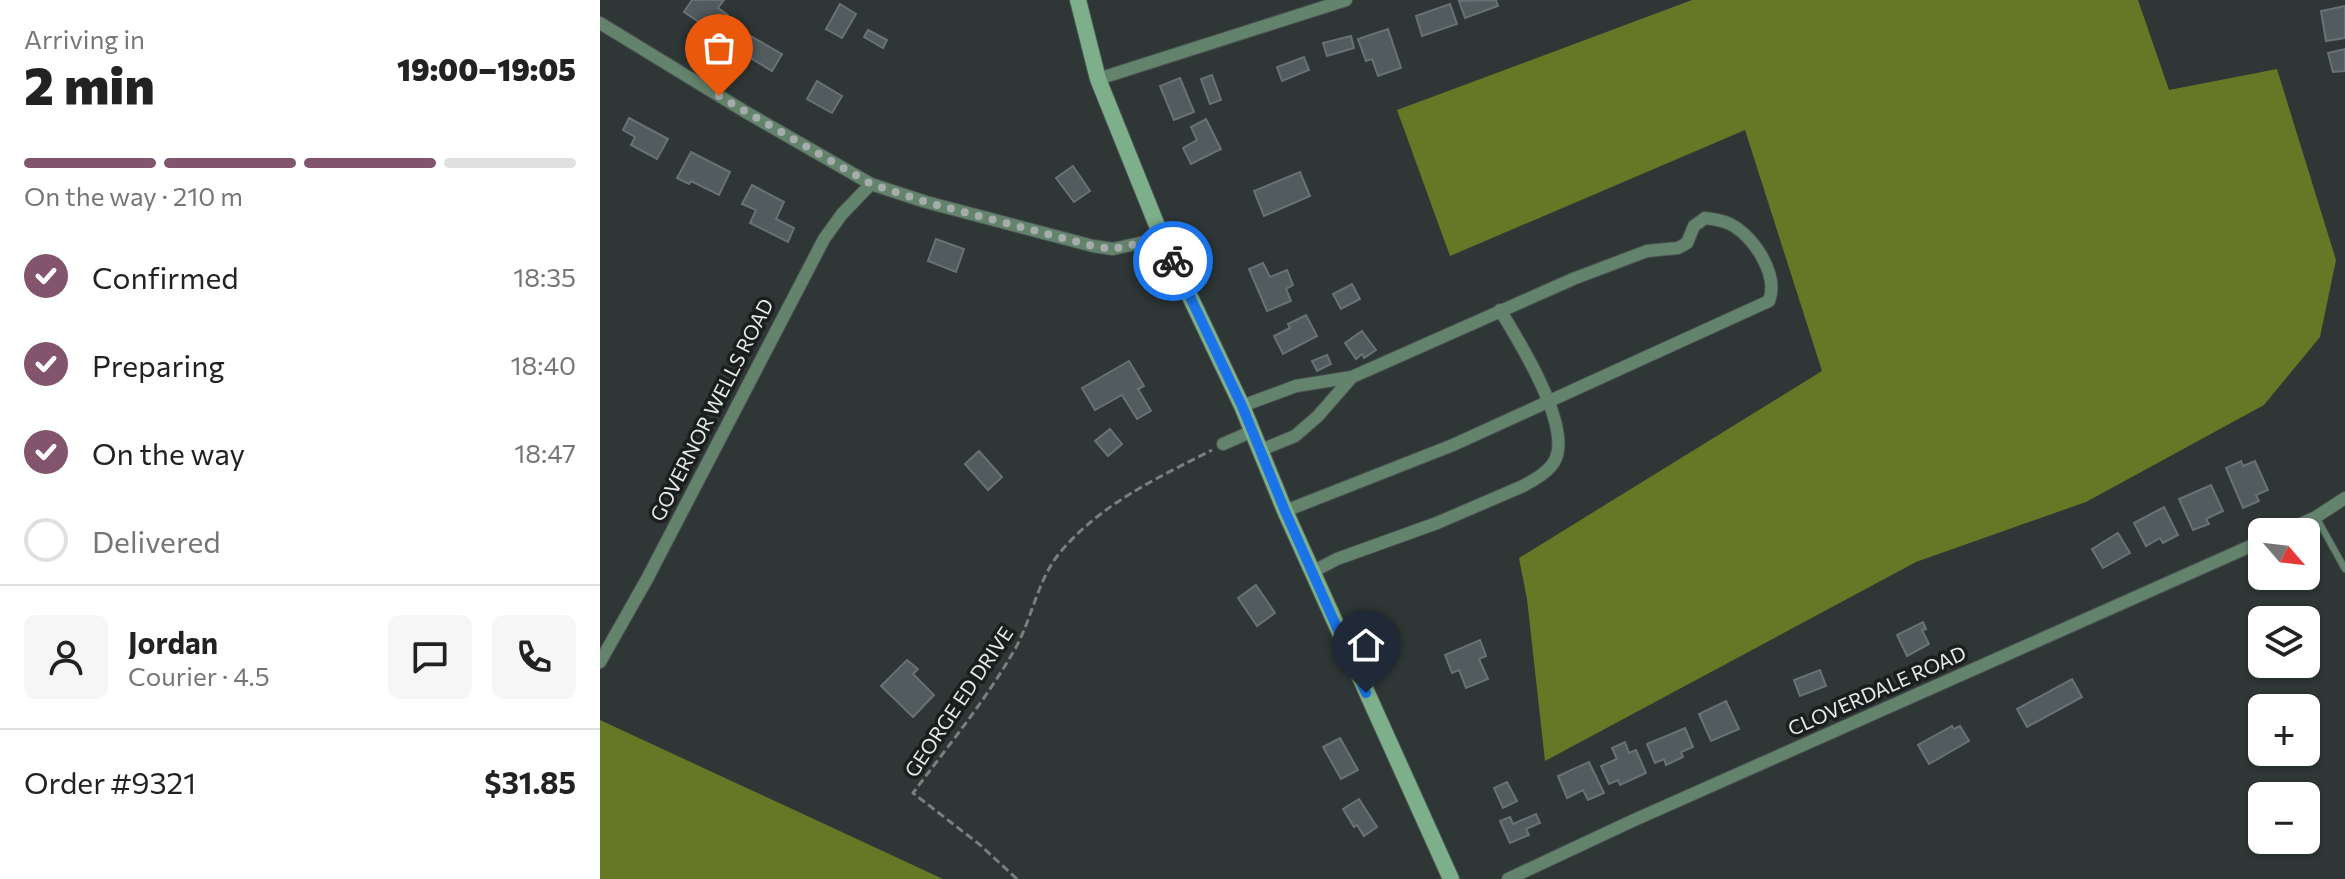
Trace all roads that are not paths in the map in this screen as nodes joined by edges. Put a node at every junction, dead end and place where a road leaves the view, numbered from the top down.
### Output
1 (1078, 0) edge
2 (1346, 0) edge
3 (600, 23) edge
4 (1098, 79) junction
5 (871, 184) junction
6 (1162, 238) junction
7 (1500, 310) junction
8 (1352, 377) junction
9 (1548, 401) junction
10 (1242, 406) junction
11 (1253, 431) junction
12 (1223, 444) road end
13 (1261, 450) junction
14 (2345, 498) edge
15 (1285, 511) junction
16 (2316, 517) joint
17 (2248, 547) edge
18 (2345, 569) edge
19 (1312, 572) junction
20 (600, 662) edge
21 (1451, 879) edge
22 (1508, 879) edge

1 - 4 main road
2 - 4 street
3 - 5 street
4 - 6 main road
5 - 6 street
5 - 20 street, GOVERNOR WELLS ROAD
6 - 10 main road
7 - 8 street
7 - 9 street
7 - 9 street
8 - 10 street
8 - 13 street
9 - 15 street
9 - 19 street
10 - 11 main road
11 - 12 street
11 - 13 main road
13 - 15 main road
14 - 16 street
15 - 19 main road
16 - 18 lane
17 - 22 street, CLOVERDALE ROAD
19 - 21 main road

